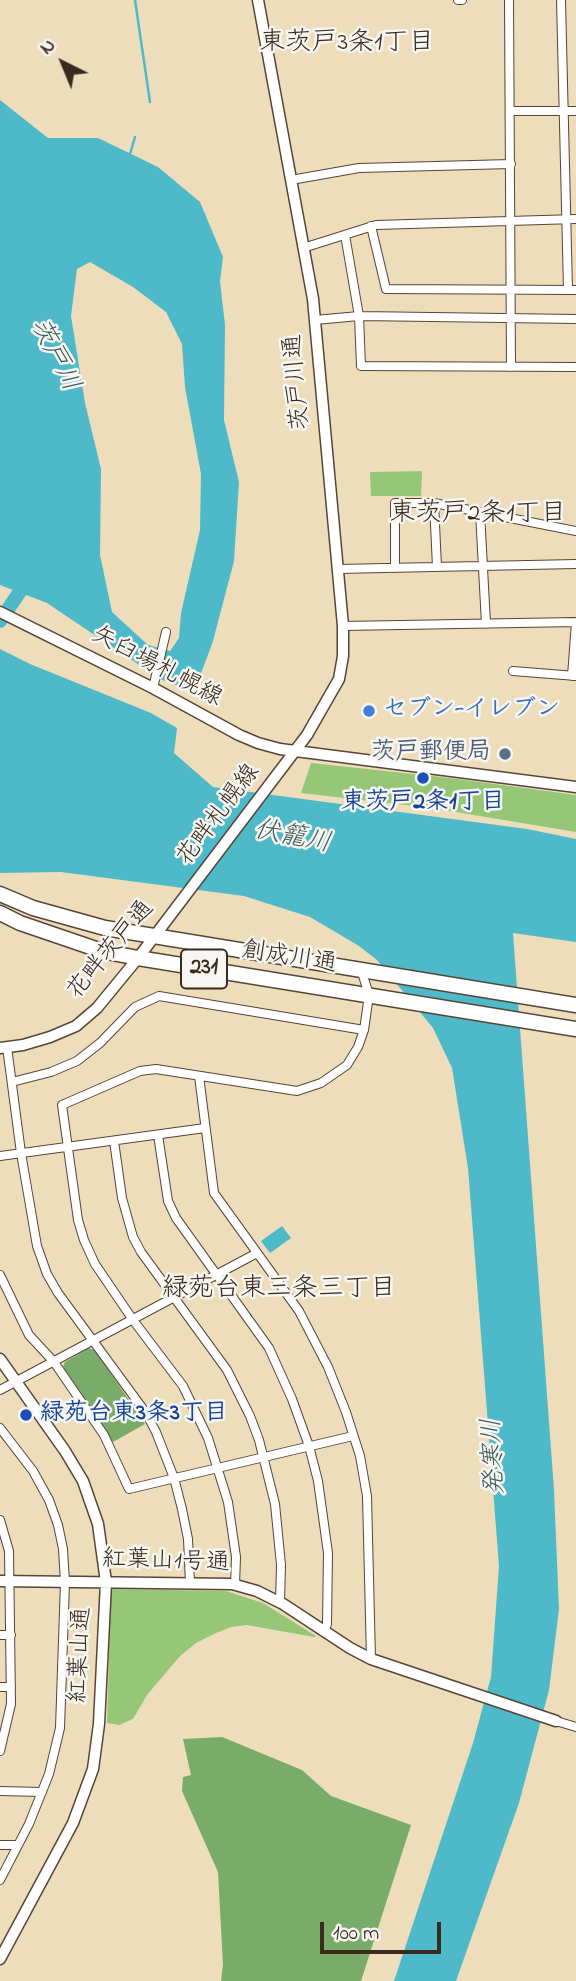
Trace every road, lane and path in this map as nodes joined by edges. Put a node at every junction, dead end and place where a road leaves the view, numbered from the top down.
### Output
1 (258, 0) edge
2 (509, 0) edge
3 (561, 0) edge
4 (510, 111) junction
5 (563, 111) junction
6 (576, 111) edge
7 (511, 164) junction
8 (291, 180) junction
9 (576, 219) edge
10 (565, 220) junction
11 (511, 221) junction
12 (372, 226) junction
13 (345, 235) junction
14 (303, 248) junction
15 (512, 290) junction
16 (572, 290) edge
17 (359, 316) junction
18 (511, 318) junction
19 (576, 319) edge
20 (315, 320) junction
21 (511, 366) junction
22 (576, 367) edge
23 (434, 503) junction
24 (480, 512) junction
25 (576, 531) edge
26 (576, 565) edge
27 (483, 566) junction
28 (437, 567) junction
29 (395, 568) junction
30 (338, 569) junction
31 (0, 612) edge
32 (576, 622) edge
33 (486, 624) junction
34 (343, 626) junction
35 (166, 632) dead end
36 (513, 671) dead end
37 (574, 676) edge
38 (154, 684) junction
39 (295, 751) junction
40 (576, 787) edge
41 (0, 894) edge
42 (177, 906) joint
43 (0, 913) edge
44 (154, 937) junction
45 (138, 958) junction
46 (363, 969) junction
47 (369, 995) junction
48 (576, 1004) edge
49 (576, 1029) edge
50 (363, 1030) junction
51 (4, 1048) edge
52 (199, 1076) junction
53 (12, 1082) junction
54 (205, 1128) junction
55 (158, 1135) junction
56 (114, 1141) junction
57 (68, 1147) junction
58 (22, 1153) junction
59 (0, 1156) edge
60 (257, 1253) junction
61 (0, 1275) edge
62 (215, 1276) junction
63 (174, 1298) junction
64 (132, 1320) junction
65 (92, 1342) junction
66 (0, 1359) edge
67 (54, 1362) junction
68 (16, 1382) junction
69 (0, 1391) edge
70 (0, 1428) edge
71 (353, 1436) junction
72 (309, 1446) junction
73 (264, 1458) junction
74 (218, 1468) junction
75 (174, 1478) junction
76 (0, 1520) edge
77 (6, 1581) edge
78 (65, 1582) junction
79 (106, 1582) junction
80 (190, 1583) junction
81 (235, 1585) junction
82 (280, 1603) junction
83 (324, 1632) junction
84 (0, 1635) edge
85 (11, 1635) junction
86 (371, 1659) junction
87 (0, 1687) edge
88 (11, 1687) junction
89 (556, 1721) joint
90 (576, 1727) edge
91 (2, 1741) edge
92 (0, 1751) edge
93 (0, 1791) edge
94 (42, 1792) junction
95 (0, 1845) edge
96 (18, 1845) junction
97 (0, 1880) edge
98 (1, 1956) edge

1 - 8 street, 茨戸川通
2 - 4 street
3 - 5 street
4 - 5 street
4 - 7 street
5 - 6 street
5 - 10 street
7 - 8 street
7 - 11 street
8 - 14 street, 茨戸川通
9 - 10 street
10 - 11 street
10 - 16 street
11 - 12 street
11 - 15 street
12 - 13 street
12 - 15 street
13 - 14 street
13 - 17 street
14 - 20 street, 茨戸川通
15 - 16 street
15 - 18 street
17 - 18 street
17 - 20 street
17 - 21 street
18 - 19 street
18 - 21 street
20 - 30 street, 茨戸川通
21 - 22 street
23 - 24 street
23 - 28 street
23 - 29 street
24 - 25 street
24 - 27 street
26 - 27 street
27 - 28 street
27 - 33 street
28 - 29 street
29 - 30 street
30 - 34 street, 茨戸川通
31 - 38 street, 矢臼場札幌線
32 - 33 street
32 - 37 street
33 - 34 street
34 - 39 street, 茨戸川通
35 - 38 street
36 - 37 street
38 - 39 street, 矢臼場札幌線
39 - 40 street, 矢臼場札幌線
39 - 42 street, 花畔札幌線
41 - 44 highway, 創成川通 / 231
42 - 44 street, 花畔茨戸通
43 - 45 highway, 創成川通 / 231
44 - 45 street, 花畔茨戸通
44 - 46 highway, 創成川通 / 231
45 - 47 highway, 創成川通 / 231
45 - 51 street, 花畔茨戸通
46 - 47 street
46 - 48 highway, 創成川通 / 231
47 - 49 highway, 創成川通 / 231
47 - 50 street
50 - 52 street
50 - 53 street
51 - 53 street
52 - 54 street
52 - 57 street
53 - 58 street
54 - 55 street
54 - 60 street
55 - 56 street
55 - 62 street
56 - 57 street
56 - 63 street
57 - 58 street
57 - 64 street
58 - 59 street
58 - 65 street
60 - 62 street
60 - 71 street
61 - 67 street
62 - 63 street
62 - 72 street
63 - 64 street
63 - 73 street
64 - 65 street
64 - 74 street
65 - 67 street
65 - 75 street
66 - 68 street, 紅葉山通
67 - 68 street
67 - 75 street
68 - 69 street
68 - 79 street, 紅葉山通
70 - 78 street
71 - 72 street
71 - 86 street
72 - 73 street
72 - 83 street
73 - 74 street
73 - 82 street
74 - 75 street
74 - 81 street
75 - 80 street
76 - 77 street
77 - 78 street, 紅葉山1号通
77 - 85 street
78 - 79 street, 紅葉山1号通
78 - 94 street
79 - 80 street, 紅葉山1号通
79 - 98 street, 紅葉山通
80 - 81 street, 紅葉山1号通
81 - 82 street, 紅葉山1号通
82 - 83 street, 紅葉山1号通
83 - 86 street, 紅葉山1号通
84 - 85 street
85 - 88 street
86 - 89 street, 紅葉山1号通
87 - 88 street
88 - 91 street
89 - 90 street
91 - 92 street
93 - 94 street
94 - 96 street
95 - 96 street
96 - 97 street

